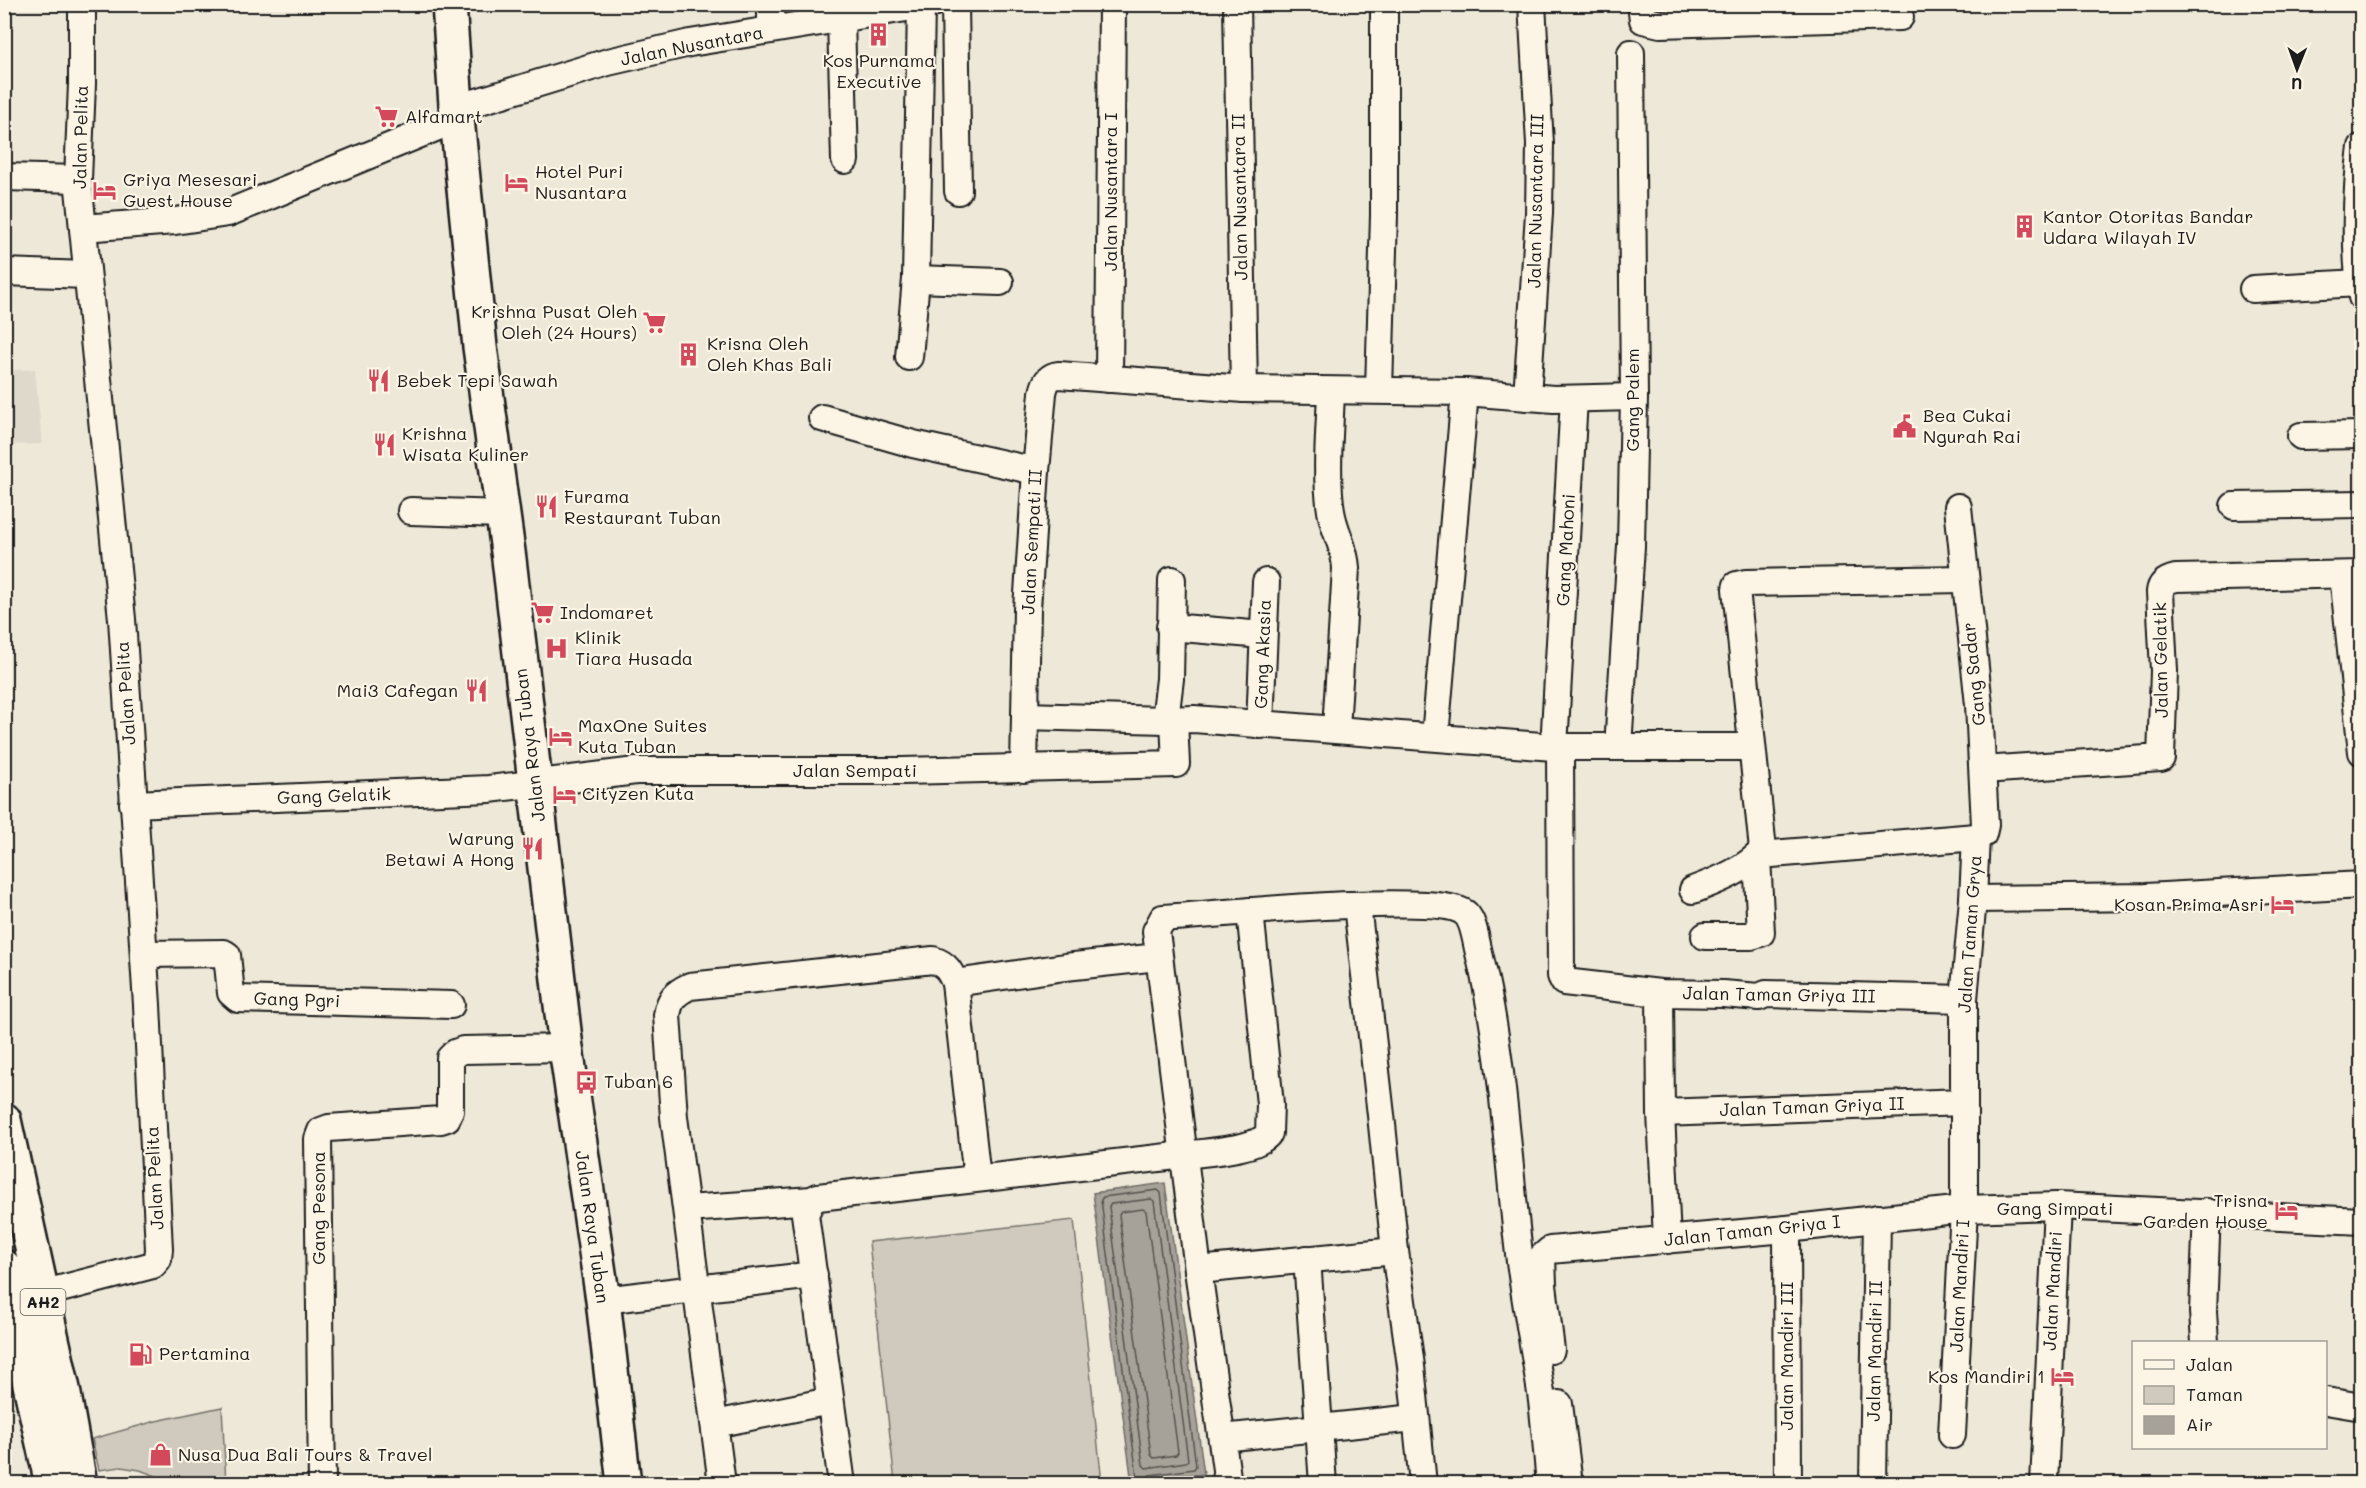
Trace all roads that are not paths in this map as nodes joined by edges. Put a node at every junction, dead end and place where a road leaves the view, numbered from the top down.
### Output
1 (82, 4) edge
2 (449, 4) edge
3 (771, 4) edge
4 (955, 4) edge
5 (1112, 4) edge
6 (1237, 4) edge
7 (1384, 4) edge
8 (1532, 4) edge
9 (1641, 4) edge
10 (926, 5) edge
11 (1900, 17) dead end
12 (841, 20) junction
13 (771, 30) junction
14 (1631, 53) dead end
15 (457, 113) junction
16 (2361, 147) edge
17 (845, 160) dead end
18 (4, 177) edge
19 (78, 179) junction
20 (958, 191) dead end
21 (83, 228) junction
22 (4, 272) edge
23 (87, 275) junction
24 (916, 279) junction
25 (1000, 282) dead end
26 (2253, 290) dead end
27 (2360, 290) edge
28 (909, 357) dead end
29 (1109, 379) junction
30 (1244, 389) junction
31 (1379, 390) junction
32 (1331, 391) junction
33 (1465, 392) junction
34 (1527, 397) junction
35 (1634, 397) junction
36 (1574, 399) junction
37 (822, 417) dead end
38 (2361, 435) edge
39 (2301, 436) dead end
40 (1035, 471) junction
41 (2361, 504) edge
42 (2234, 506) dead end
43 (1958, 507) dead end
44 (411, 511) dead end
45 (502, 514) junction
46 (2352, 574) edge
47 (1964, 579) junction
48 (1172, 580) dead end
49 (1266, 582) dead end
50 (1170, 627) junction
51 (1263, 635) junction
52 (1025, 716) junction
53 (1170, 720) junction
54 (1260, 725) junction
55 (1336, 729) junction
56 (1435, 737) junction
57 (1557, 746) junction
58 (1618, 747) junction
59 (1751, 747) junction
60 (2361, 752) edge
61 (1024, 769) junction
62 (1983, 770) junction
63 (534, 784) junction
64 (133, 804) junction
65 (1976, 837) junction
66 (1760, 854) junction
67 (2361, 885) edge
68 (1693, 890) dead end
69 (1973, 899) junction
70 (1357, 905) junction
71 (1250, 911) junction
72 (1705, 936) dead end
73 (144, 954) junction
74 (1158, 957) junction
75 (955, 983) junction
76 (1660, 993) junction
77 (1964, 999) junction
78 (451, 1005) dead end
79 (566, 1048) junction
80 (1964, 1101) junction
81 (1661, 1113) junction
82 (4, 1120) edge
83 (1185, 1155) junction
84 (977, 1178) junction
85 (812, 1200) junction
86 (2057, 1206) junction
87 (687, 1209) junction
88 (1964, 1209) junction
89 (2207, 1212) junction
90 (1877, 1218) junction
91 (2361, 1221) edge
92 (1787, 1229) junction
93 (1667, 1240) junction
94 (1395, 1251) junction
95 (1307, 1259) junction
96 (1198, 1270) junction
97 (814, 1275) junction
98 (15, 1287) edge
99 (1534, 1287) junction
100 (697, 1289) junction
101 (603, 1300) junction
102 (2205, 1341) edge
103 (830, 1401) junction
104 (2327, 1401) edge
105 (2361, 1407) edge
106 (1415, 1418) junction
107 (715, 1424) junction
108 (1320, 1428) junction
109 (1952, 1436) dead end
110 (1222, 1438) junction
111 (52, 1484) edge
112 (80, 1484) edge
113 (322, 1484) edge
114 (624, 1484) edge
115 (722, 1484) edge
116 (842, 1484) edge
117 (1228, 1484) edge
118 (1323, 1484) edge
119 (1423, 1484) edge
120 (1550, 1484) edge
121 (1569, 1484) edge
122 (1788, 1484) edge
123 (1873, 1484) edge
124 (2044, 1484) edge

1 - 19 street, Jalan Pelita
2 - 15 main road, Jalan Raya Tuban
3 - 13 street
4 - 20 street
5 - 29 street, Jalan Nusantara I
6 - 30 street, Jalan Nusantara II
7 - 31 street
8 - 34 street, Jalan Nusantara III
9 - 11 street
10 - 12 street, Jalan Nusantara
10 - 24 street
12 - 13 street, Jalan Nusantara
12 - 17 street
13 - 15 street, Jalan Nusantara
14 - 35 street, Gang Palem
15 - 21 street, Jalan Nusantara
15 - 45 main road, Jalan Raya Tuban
16 - 27 street
18 - 19 street
19 - 21 street, Jalan Pelita
21 - 23 street, Jalan Pelita
22 - 23 street
23 - 64 street, Jalan Pelita
24 - 25 street
24 - 28 street
26 - 27 street
29 - 30 street
29 - 40 street, Jalan Sempati II
30 - 32 street
31 - 32 street
31 - 33 street
32 - 55 street
33 - 34 street
33 - 56 street
34 - 36 street
35 - 36 street
35 - 58 street, Gang Palem
36 - 57 street, Gang Mahoni
37 - 40 street
38 - 39 street
40 - 52 street, Jalan Sempati II
41 - 42 street
43 - 47 street, Gang Sadar
44 - 45 street
45 - 63 main road, Jalan Raya Tuban
46 - 60 street
46 - 62 street, Jalan Gelatik
47 - 59 street
47 - 62 street, Gang Sadar
48 - 50 street
49 - 51 street, Gang Akasia
50 - 51 street
50 - 53 street
51 - 54 street, Gang Akasia
52 - 53 street
52 - 61 street, Jalan Sempati II
53 - 54 street
53 - 61 street, Jalan Sempati
54 - 55 street
55 - 56 street
56 - 57 street
57 - 58 street
57 - 76 street, Gang Mahoni
58 - 59 street
59 - 66 street
61 - 63 street, Jalan Sempati
62 - 65 street, Gang Sadar
63 - 64 street, Gang Gelatik
63 - 79 main road, Jalan Raya Tuban
64 - 73 street, Jalan Pelita
65 - 66 street, Jalan Taman Grya
65 - 69 street, Jalan Taman Grya
66 - 68 street
66 - 72 street
67 - 69 street
69 - 77 street, Jalan Taman Grya
70 - 71 street
70 - 94 street
70 - 99 street
71 - 74 street
71 - 83 street
73 - 78 street, Gang Pgri
73 - 98 street, Jalan Pelita
74 - 75 street
74 - 83 street
75 - 84 street
75 - 87 street
76 - 77 street, Jalan Taman Griya III
76 - 81 street, Jalan Taman Griya III
77 - 80 street, Jalan Taman Grya
79 - 101 main road, Jalan Raya Tuban
79 - 113 street, Gang Pesona
80 - 81 street, Jalan Taman Griya II
80 - 88 street, Jalan Taman Grya
81 - 93 street, Jalan Taman Griya III
82 - 98 main road, AH2
83 - 84 street
83 - 96 street
84 - 85 street
85 - 87 street
85 - 97 street
86 - 88 street, Gang Simpati
86 - 89 street, Gang Simpati
86 - 124 street, Jalan Mandiri
87 - 100 street
88 - 90 street, Jalan Taman Griya I
88 - 109 street, Jalan Mandiri I
89 - 91 street, Gang Simpati
89 - 102 street
90 - 92 street, Jalan Taman Griya I
90 - 123 street, Jalan Mandiri II
92 - 93 street, Jalan Taman Griya I
92 - 122 street, Jalan Mandiri III
93 - 99 street, Jalan Taman Griya I
94 - 95 street
94 - 106 street
95 - 96 street
95 - 108 street
96 - 110 street
97 - 100 street
97 - 103 street
98 - 111 main road, AH2
98 - 112 main road, AH2
99 - 120 street
99 - 121 street
100 - 101 street
100 - 107 street
101 - 114 main road, Jalan Raya Tuban
103 - 107 street
103 - 116 street
104 - 105 street
106 - 108 street
106 - 119 street
107 - 115 street
108 - 110 street
108 - 118 street
110 - 117 street

